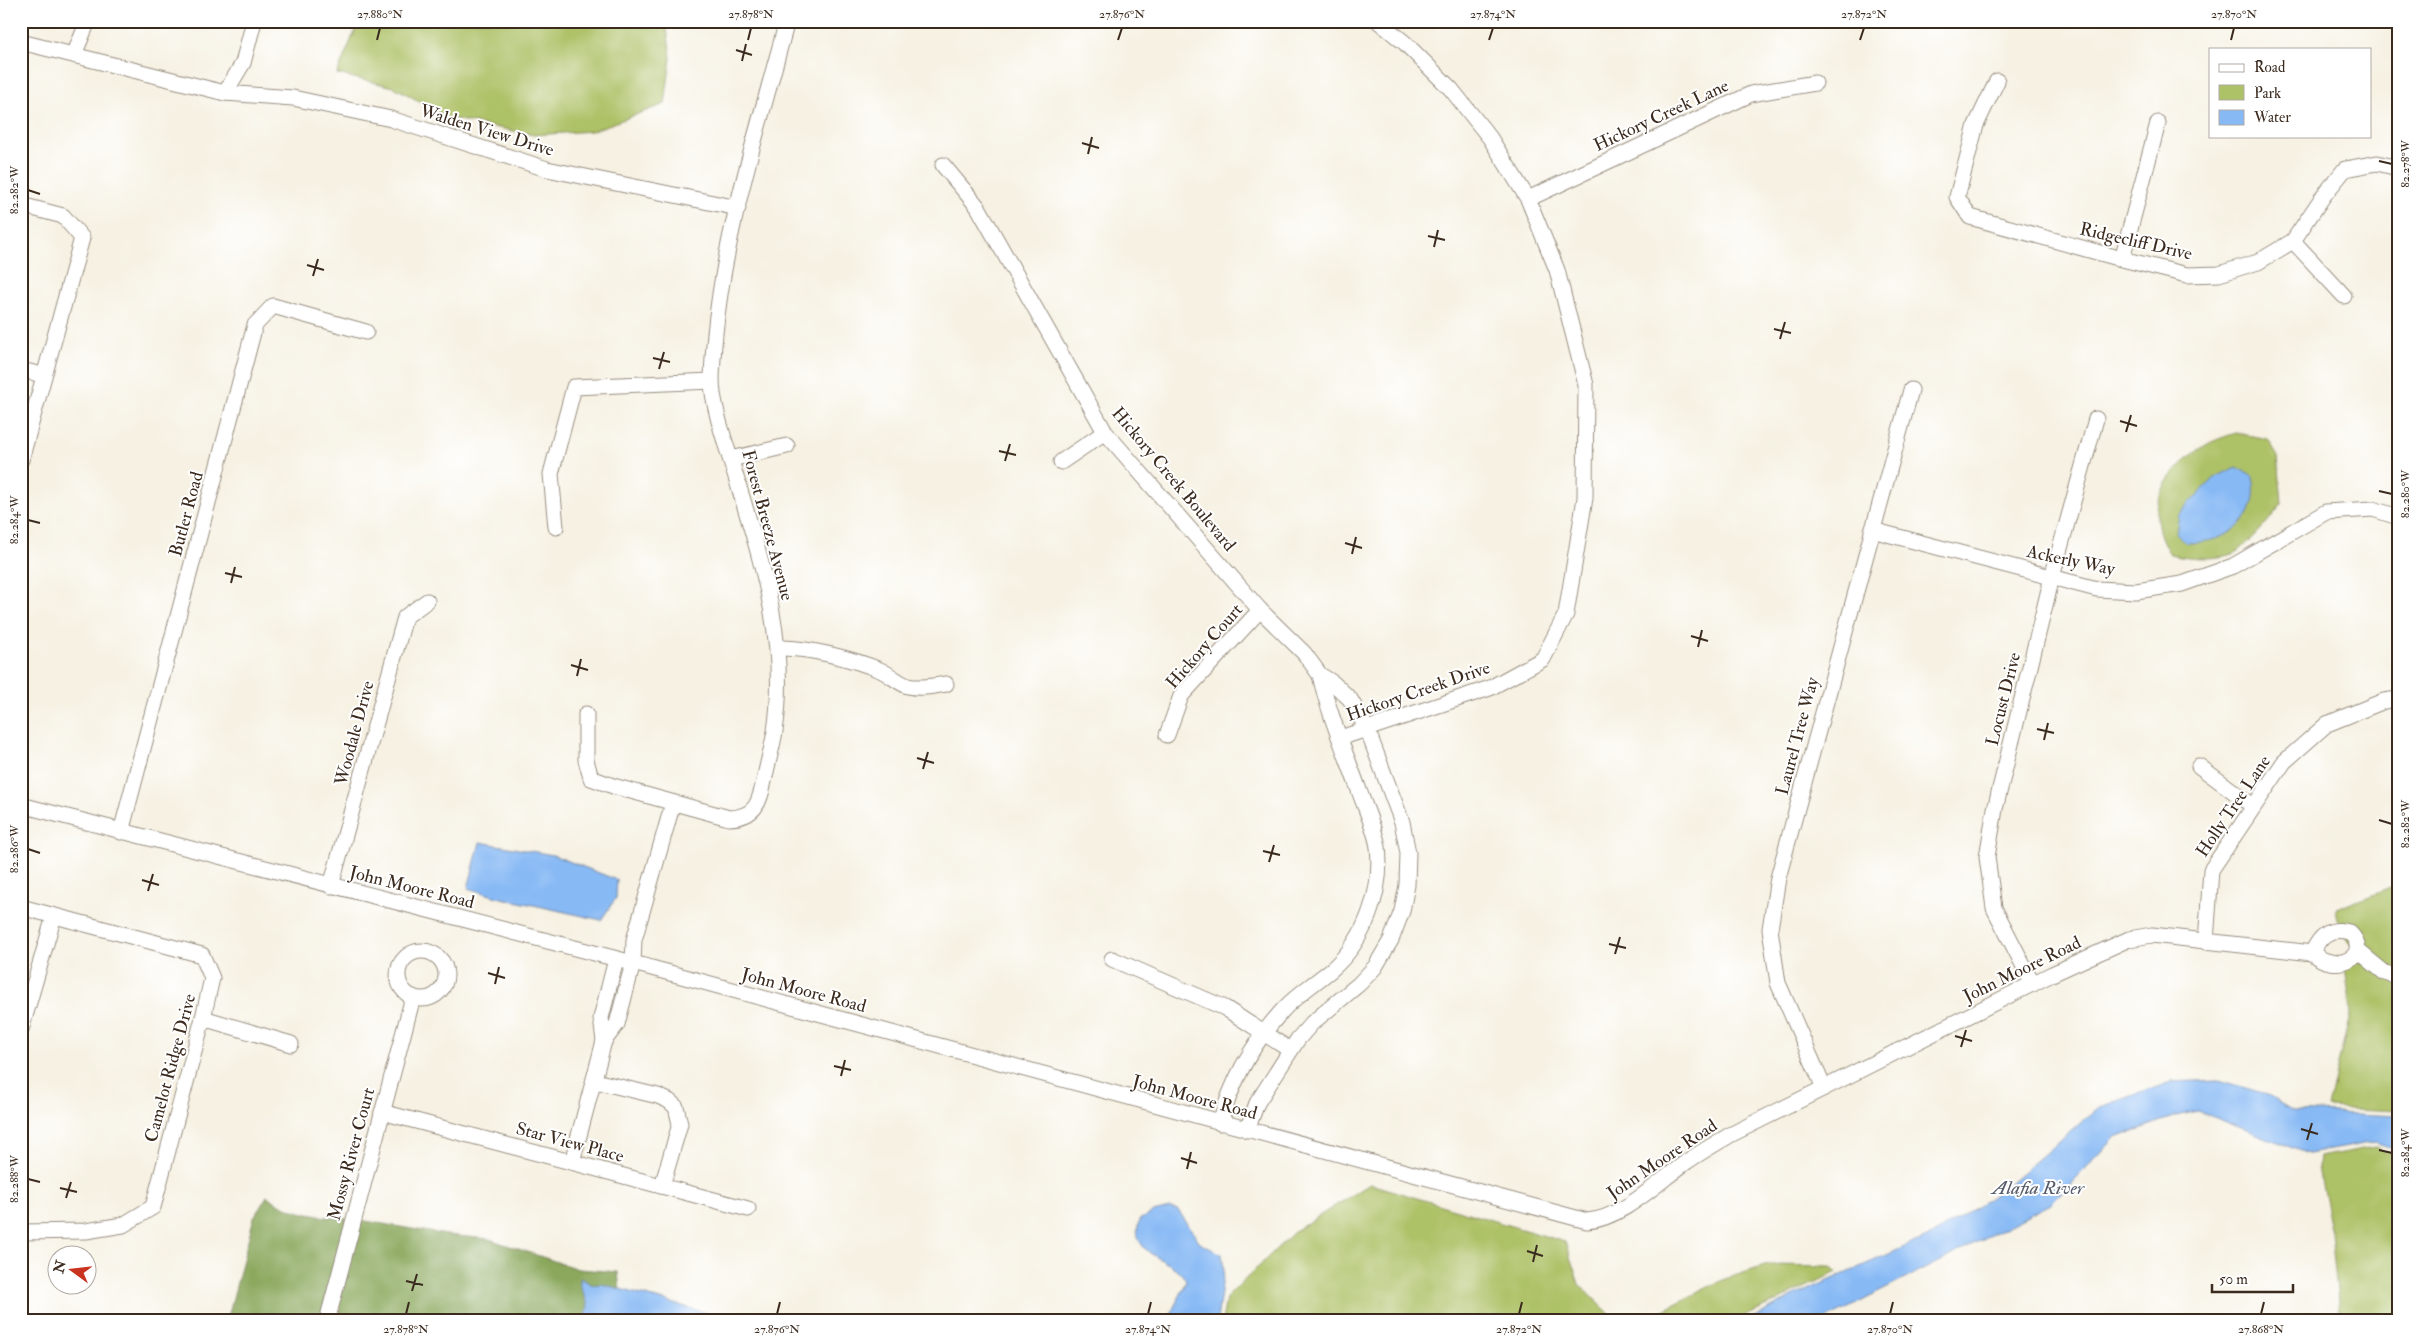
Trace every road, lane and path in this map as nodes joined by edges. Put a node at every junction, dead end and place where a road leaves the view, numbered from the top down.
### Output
1 (88, 21) edge
2 (254, 21) edge
3 (787, 21) edge
4 (1378, 21) edge
5 (21, 42) edge
6 (74, 55) junction
7 (1997, 81) dead end
8 (1815, 83) dead end
9 (225, 93) junction
10 (2158, 123) dead end
11 (943, 165) dead end
12 (2398, 168) edge
13 (1528, 199) junction
14 (21, 205) edge
15 (738, 208) junction
16 (2293, 241) junction
17 (2122, 259) junction
18 (2344, 296) dead end
19 (366, 332) dead end
20 (21, 370) edge
21 (43, 376) junction
22 (712, 381) junction
23 (1911, 390) dead end
24 (2096, 419) dead end
25 (1106, 432) junction
26 (787, 446) dead end
27 (731, 459) junction
28 (21, 460) edge
29 (1061, 462) dead end
30 (2398, 517) edge
31 (556, 527) dead end
32 (1872, 530) junction
33 (2052, 577) junction
34 (427, 601) dead end
35 (1260, 610) junction
36 (778, 648) junction
37 (1320, 675) junction
38 (946, 684) dead end
39 (2398, 699) edge
40 (586, 714) dead end
41 (1367, 729) junction
42 (1167, 735) dead end
43 (1340, 738) junction
44 (2198, 766) dead end
45 (673, 804) junction
46 (21, 805) edge
47 (2253, 806) junction
48 (121, 832) junction
49 (331, 886) junction
50 (21, 907) edge
51 (54, 916) junction
52 (2206, 942) junction
53 (2357, 950) junction
54 (2312, 953) junction
55 (616, 959) junction
56 (1112, 959) dead end
57 (633, 963) junction
58 (2398, 976) edge
59 (2033, 984) junction
60 (413, 997) dead end
61 (605, 1003) junction
62 (622, 1008) junction
63 (203, 1018) junction
64 (21, 1030) edge
65 (1264, 1033) junction
66 (604, 1041) junction
67 (291, 1044) dead end
68 (1290, 1050) junction
69 (595, 1081) junction
70 (1824, 1088) junction
71 (382, 1112) junction
72 (1220, 1123) junction
73 (1247, 1130) junction
74 (572, 1162) junction
75 (662, 1186) junction
76 (748, 1209) dead end
77 (21, 1232) edge
78 (327, 1321) edge

1 - 6 street
2 - 9 street
3 - 15 street, Forest Breeze Avenue
4 - 13 street, Hickory Creek Drive
5 - 6 street, Walden View Drive
6 - 9 street, Walden View Drive
7 - 17 street, Ridgecliff Drive
8 - 13 street, Hickory Creek Lane
9 - 15 street, Walden View Drive
10 - 17 street
11 - 25 street, Hickory Creek Boulevard
12 - 16 street, Ridgecliff Drive
13 - 41 street, Hickory Creek Drive
14 - 21 street
15 - 22 street, Forest Breeze Avenue
16 - 17 street, Ridgecliff Drive
16 - 18 street
19 - 48 street, Butler Road
20 - 21 street
21 - 28 street
22 - 27 street, Forest Breeze Avenue
22 - 31 street
23 - 32 street, Laurel Tree Way
24 - 33 street, Locust Drive
25 - 29 street
25 - 35 street, Hickory Creek Boulevard
26 - 27 street
27 - 36 street, Forest Breeze Avenue
30 - 33 street, Ackerly Way
32 - 33 street, Ackerly Way
32 - 70 street, Laurel Tree Way
33 - 59 street, Locust Drive
34 - 49 street, Woodale Drive
35 - 37 street, Hickory Creek Boulevard
35 - 42 street, Hickory Court
36 - 38 street
36 - 45 street, Forest Breeze Avenue
37 - 41 street, Hickory Creek Boulevard
37 - 43 street, Hickory Creek Boulevard
39 - 47 street, Holly Tree Lane
40 - 45 street, Forest Breeze Avenue
41 - 43 street, Hickory Creek Drive
41 - 68 street, Hickory Creek Boulevard
43 - 65 street, Hickory Creek Boulevard
44 - 47 street
45 - 57 street
46 - 48 street, John Moore Road
47 - 52 street, Holly Tree Lane
48 - 49 street, John Moore Road
49 - 55 street, John Moore Road
50 - 51 street, Camelot Ridge Drive
51 - 63 street, Camelot Ridge Drive
51 - 64 street
52 - 54 street, John Moore Road
52 - 59 street, John Moore Road
53 - 54 street, John Moore Road
53 - 54 street
53 - 58 street
55 - 57 street, John Moore Road
55 - 61 street
56 - 65 street
57 - 62 street
57 - 72 street, John Moore Road
59 - 70 street, John Moore Road
60 - 71 street, Mossy River Court
61 - 62 street
61 - 66 street
62 - 66 street
63 - 67 street
63 - 77 street, Camelot Ridge Drive
65 - 68 street
65 - 72 street, Hickory Creek Boulevard
66 - 69 street
68 - 73 street, Hickory Creek Boulevard
69 - 74 street
69 - 75 street
70 - 73 street, John Moore Road
71 - 74 street, Star View Place
71 - 78 street, Mossy River Court
72 - 73 street, John Moore Road
74 - 75 street, Star View Place
75 - 76 street, Star View Place

